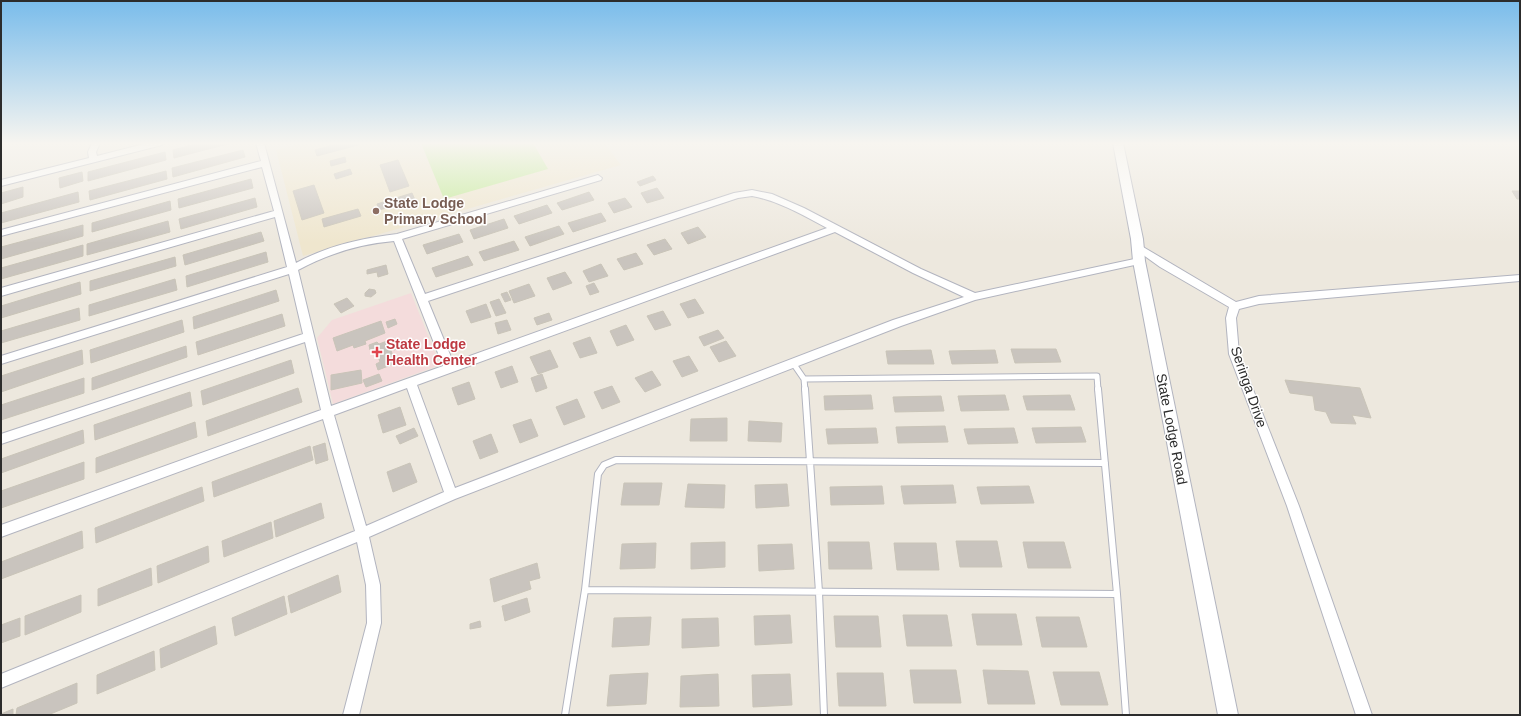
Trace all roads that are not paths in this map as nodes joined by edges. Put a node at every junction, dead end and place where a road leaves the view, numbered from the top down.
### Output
1 (28, 176) edge
2 (214, 176) edge
3 (269, 176) edge
4 (1125, 176) edge
5 (598, 178) dead end
6 (1, 183) edge
7 (279, 213) junction
8 (835, 228) junction
9 (1, 233) edge
10 (397, 237) junction
11 (1138, 254) junction
12 (292, 269) junction
13 (1520, 278) edge
14 (1, 292) edge
15 (974, 297) junction
16 (422, 299) junction
17 (1235, 306) junction
18 (309, 336) junction
19 (1, 360) edge
20 (793, 363) junction
21 (450, 367) junction
22 (804, 379) junction
23 (410, 382) junction
24 (327, 412) junction
25 (1, 439) edge
26 (811, 462) junction
27 (1105, 463) junction
28 (451, 495) junction
29 (1, 531) edge
30 (362, 534) junction
31 (585, 590) junction
32 (819, 592) junction
33 (1117, 594) junction
34 (1, 681) edge
35 (351, 715) edge
36 (565, 715) edge
37 (824, 715) edge
38 (1126, 715) edge
39 (1228, 715) edge
40 (1364, 715) edge

1 - 6 street
2 - 9 street
3 - 7 street
4 - 11 street, State Lodge Road
5 - 10 street
7 - 12 street
7 - 14 street
8 - 15 street
8 - 16 street
8 - 21 street
10 - 12 street
10 - 16 street
11 - 15 street
11 - 17 street
11 - 39 street, State Lodge Road
12 - 18 street
12 - 19 street
13 - 17 street
15 - 20 street
16 - 21 street
17 - 40 street, Seringa Drive
18 - 24 street
18 - 25 street
20 - 22 lane
20 - 28 street
21 - 23 street
22 - 26 lane
22 - 27 lane
23 - 24 street
23 - 28 street
24 - 29 street
24 - 30 street
26 - 27 lane
26 - 31 lane
26 - 32 lane
27 - 33 lane
28 - 30 street
30 - 34 street
30 - 35 street
31 - 32 lane
31 - 36 lane
32 - 33 lane
32 - 37 lane
33 - 38 lane

